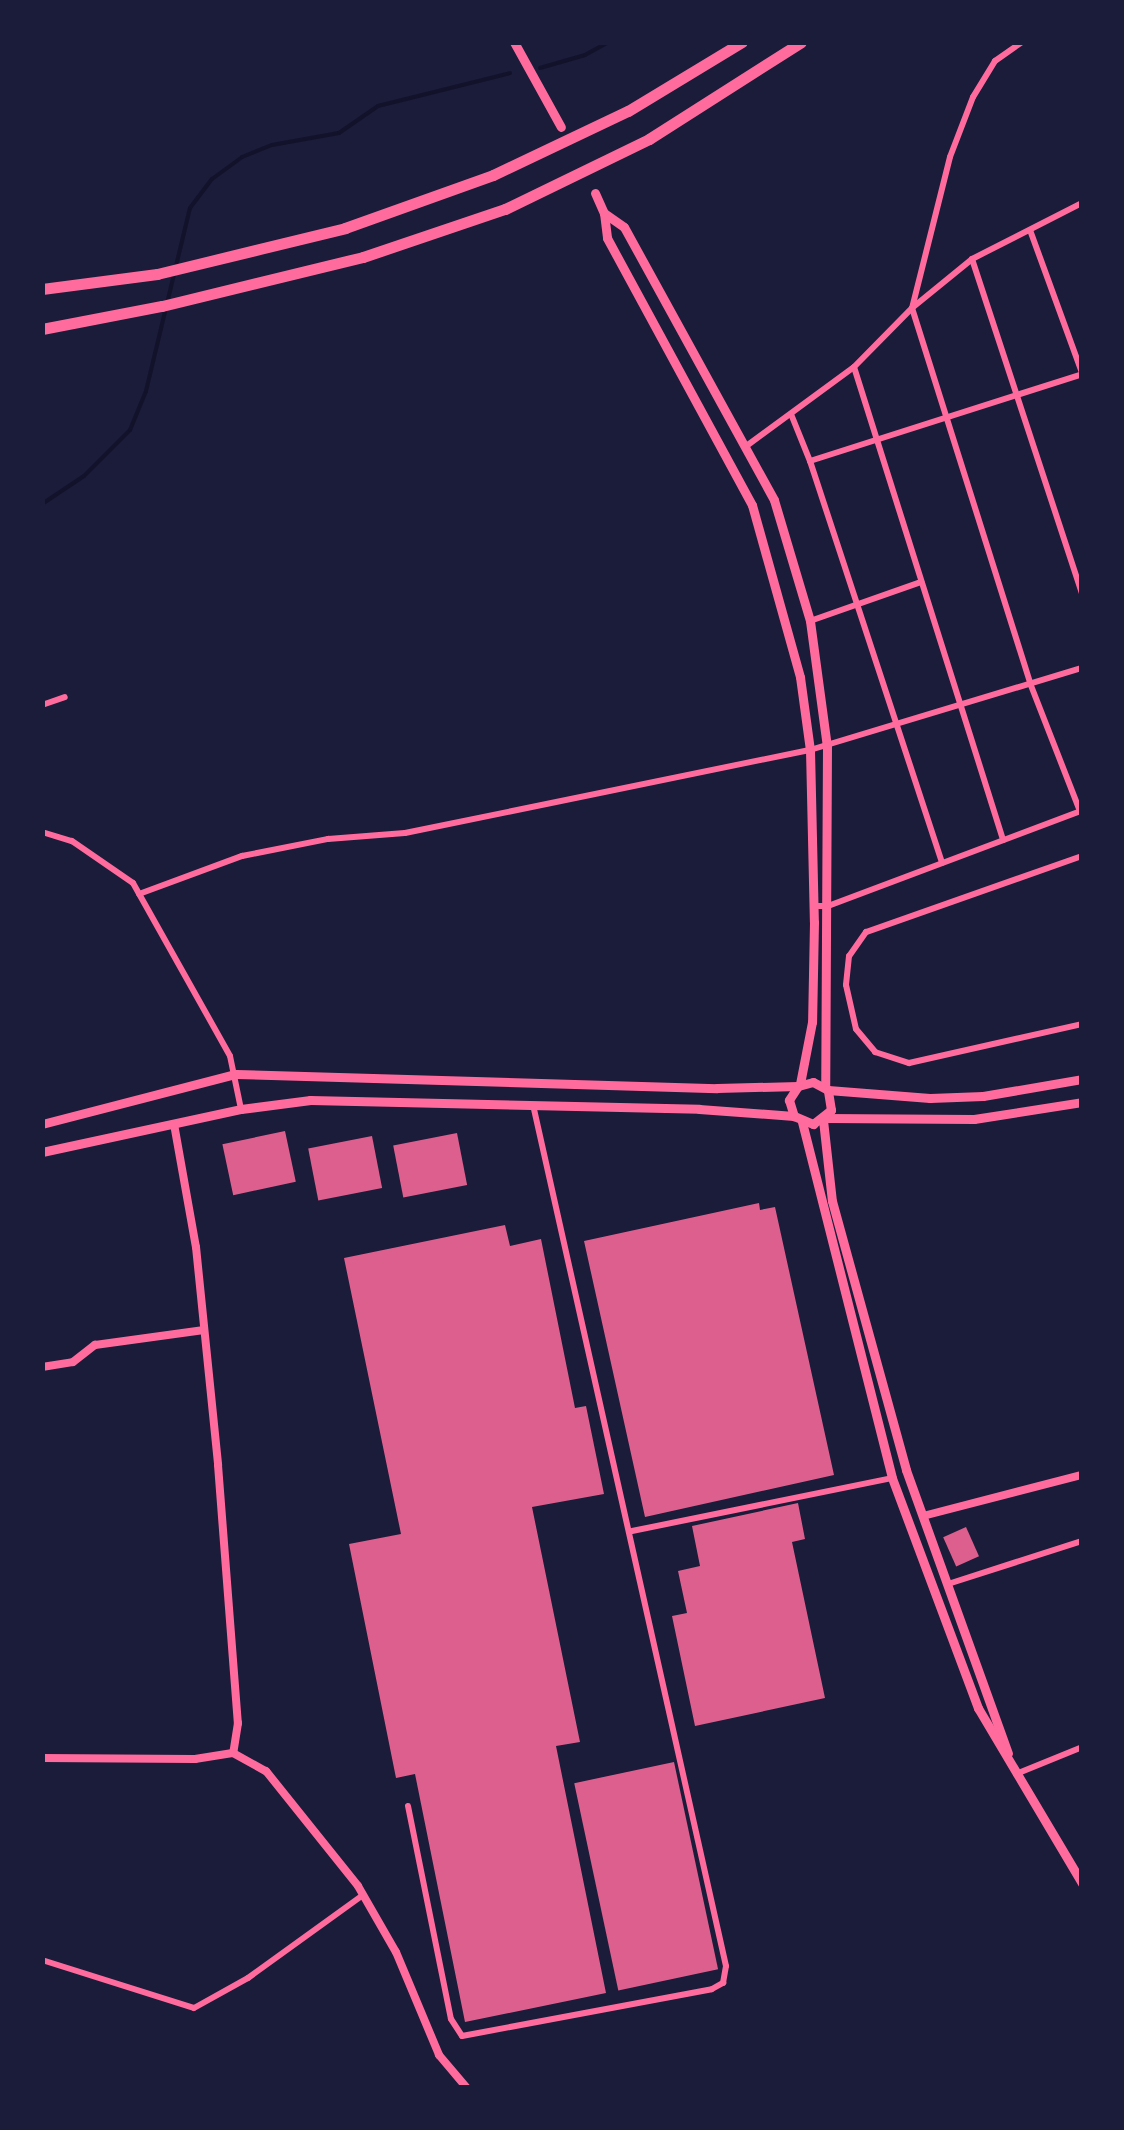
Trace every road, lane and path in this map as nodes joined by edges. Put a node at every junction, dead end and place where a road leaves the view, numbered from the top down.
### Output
1 (514, 42) edge
2 (742, 42) edge
3 (801, 42) edge
4 (1022, 42) edge
5 (561, 127) dead end
6 (594, 193) dead end
7 (1082, 203) edge
8 (604, 213) junction
9 (1030, 230) junction
10 (972, 259) junction
11 (42, 288) edge
12 (912, 308) junction
13 (42, 329) edge
14 (854, 367) junction
15 (1082, 374) edge
16 (1018, 394) junction
17 (948, 413) junction
18 (791, 414) junction
19 (877, 439) junction
20 (745, 447) junction
21 (810, 461) junction
22 (921, 582) junction
23 (1082, 594) edge
24 (857, 603) junction
25 (810, 621) junction
26 (1082, 668) edge
27 (1030, 683) junction
28 (66, 697) dead end
29 (961, 702) junction
30 (42, 705) edge
31 (896, 723) junction
32 (827, 746) junction
33 (810, 750) junction
34 (1081, 811) edge
35 (44, 834) edge
36 (1003, 840) junction
37 (1082, 856) edge
38 (942, 862) junction
39 (139, 894) junction
40 (814, 906) junction
41 (828, 906) junction
42 (1082, 1024) edge
43 (236, 1074) junction
44 (1082, 1079) edge
45 (799, 1085) junction
46 (826, 1088) junction
47 (1082, 1102) edge
48 (533, 1104) junction
49 (241, 1109) junction
50 (798, 1119) junction
51 (824, 1119) junction
52 (42, 1124) edge
53 (174, 1124) junction
54 (42, 1152) edge
55 (204, 1330) junction
56 (42, 1367) edge
57 (1082, 1475) edge
58 (892, 1478) junction
59 (923, 1516) junction
60 (632, 1531) junction
61 (1082, 1542) edge
62 (948, 1584) junction
63 (1082, 1747) edge
64 (233, 1753) junction
65 (42, 1758) edge
66 (1015, 1775) junction
67 (408, 1806) dead end
68 (1082, 1883) edge
69 (363, 1895) junction
70 (42, 1960) edge
71 (467, 2088) edge

1 - 5 main road
2 - 11 highway
3 - 13 highway
4 - 12 street
6 - 8 main road
7 - 9 street
8 - 20 main road
8 - 33 main road
9 - 10 street
9 - 15 street
10 - 12 street
10 - 16 street
12 - 14 street
12 - 17 street
14 - 18 street
14 - 19 street
15 - 16 street
16 - 17 street
16 - 23 street
17 - 19 street
17 - 27 street
18 - 20 street
18 - 21 street
19 - 21 street
19 - 22 street
20 - 25 main road
21 - 24 street
22 - 24 street
22 - 29 street
24 - 25 street
24 - 31 street
25 - 32 main road
26 - 27 street
27 - 29 street
27 - 34 street
28 - 30 street
29 - 31 street
29 - 36 street
31 - 32 street
31 - 38 street
32 - 33 street
32 - 41 main road
33 - 39 street
33 - 40 main road
34 - 36 street
35 - 39 street
36 - 38 street
37 - 42 street
38 - 41 street
39 - 43 street
40 - 41 street
40 - 45 main road
41 - 46 main road
43 - 45 main road
43 - 49 street
43 - 52 main road
44 - 46 main road
45 - 46 main road
45 - 50 main road
46 - 51 main road
47 - 51 main road
48 - 49 main road
48 - 50 main road
48 - 60 street
49 - 53 main road
50 - 51 main road
50 - 58 main road
51 - 59 main road
53 - 54 main road
53 - 55 street
55 - 56 street
55 - 64 street
57 - 59 street
58 - 60 street
58 - 66 main road
59 - 62 main road
60 - 67 street
61 - 62 street
62 - 66 main road
63 - 66 street
64 - 65 street
64 - 69 street
66 - 68 main road
69 - 70 street
69 - 71 street

